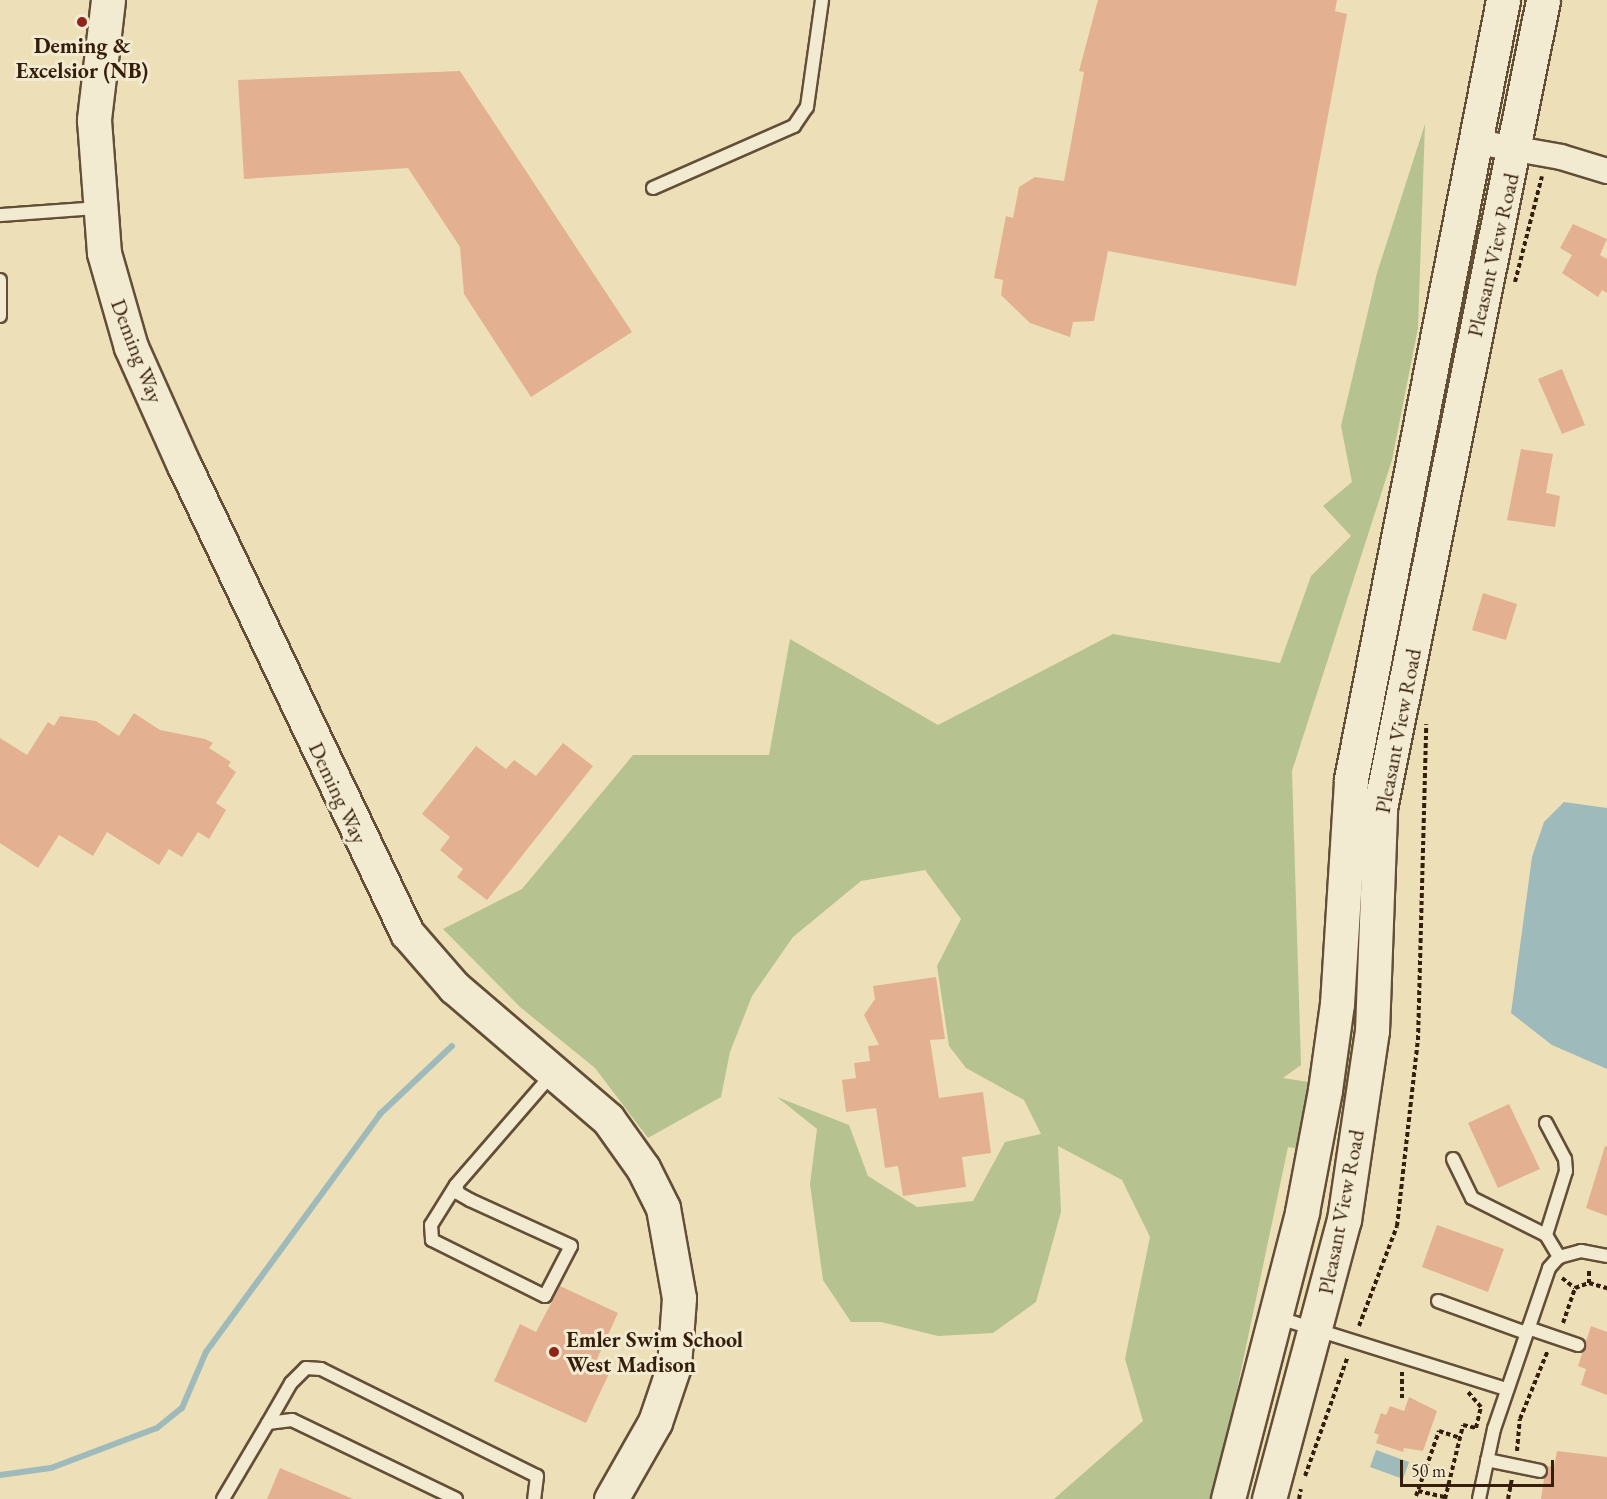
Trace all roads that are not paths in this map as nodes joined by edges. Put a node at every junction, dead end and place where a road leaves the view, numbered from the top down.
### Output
1 (108, 0) edge
2 (822, 0) edge
3 (1503, 0) edge
4 (1543, 0) edge
5 (1477, 142) junction
6 (1516, 149) junction
7 (1607, 171) edge
8 (653, 188) dead end
9 (98, 208) junction
10 (0, 215) edge
11 (0, 280) edge
12 (0, 316) edge
13 (554, 1070) junction
14 (1546, 1123) dead end
15 (1453, 1159) dead end
16 (456, 1185) junction
17 (1546, 1235) junction
18 (1607, 1256) edge
19 (1559, 1257) junction
20 (1438, 1300) dead end
21 (1274, 1317) junction
22 (1314, 1329) junction
23 (1527, 1331) junction
24 (1578, 1345) dead end
25 (1506, 1389) junction
26 (268, 1423) junction
27 (1487, 1460) junction
28 (1540, 1471) dead end
29 (224, 1499) edge
30 (456, 1499) edge
31 (534, 1499) edge
32 (611, 1499) edge
33 (1228, 1499) edge
34 (1269, 1499) edge
35 (1479, 1499) edge

1 - 9 main road, Deming Way
2 - 8 lane
3 - 5 main road, Pleasant View Road
4 - 6 main road, Pleasant View Road
5 - 6 street
5 - 21 main road, Pleasant View Road
6 - 7 street
6 - 22 main road, Pleasant View Road
9 - 10 lane
9 - 13 main road, Deming Way
11 - 12 lane
13 - 16 lane
13 - 32 main road, Deming Way
14 - 17 lane
15 - 17 lane
16 - 16 lane
17 - 19 lane
18 - 19 lane
19 - 23 lane
20 - 23 lane
21 - 22 lane
21 - 33 main road, Pleasant View Road
22 - 25 lane
22 - 34 main road, Pleasant View Road
23 - 24 lane
23 - 25 lane
25 - 27 lane
26 - 29 lane
26 - 30 lane
26 - 31 lane
27 - 28 lane
27 - 35 lane

